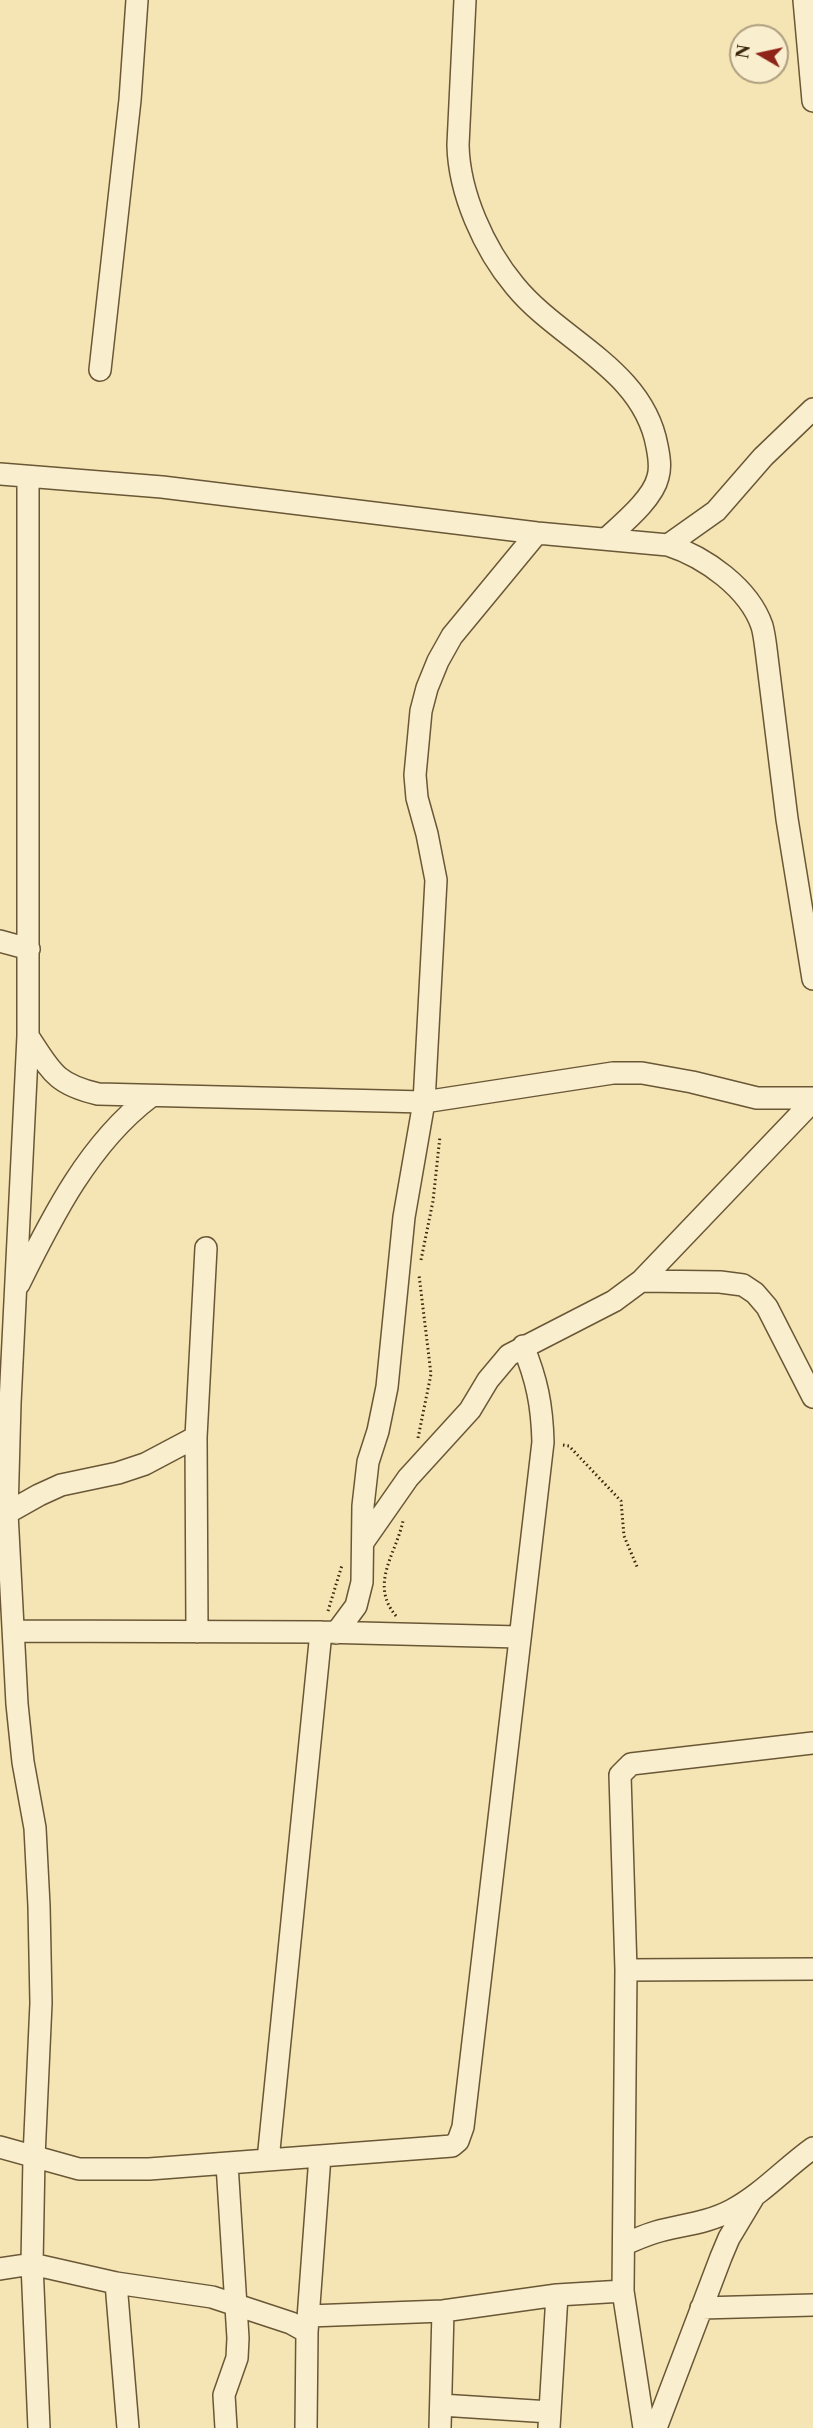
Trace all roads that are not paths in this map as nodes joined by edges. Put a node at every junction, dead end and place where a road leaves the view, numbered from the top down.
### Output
1 (137, 0) edge
2 (465, 0) edge
3 (804, 0) edge
4 (813, 101) edge
5 (100, 370) dead end
6 (813, 409) edge
7 (0, 474) edge
8 (28, 477) junction
9 (537, 532) junction
10 (606, 539) junction
11 (668, 545) junction
12 (809, 931) edge
13 (0, 941) edge
14 (28, 949) junction
15 (813, 979) edge
16 (28, 1036) junction
17 (150, 1097) junction
18 (813, 1100) edge
19 (424, 1102) junction
20 (206, 1248) dead end
21 (641, 1281) junction
22 (15, 1293) junction
23 (523, 1346) junction
24 (813, 1397) edge
25 (196, 1437) junction
26 (7, 1513) junction
27 (363, 1542) junction
28 (14, 1631) junction
29 (197, 1632) junction
30 (328, 1633) junction
31 (519, 1637) junction
32 (813, 1743) edge
33 (813, 1969) edge
34 (626, 1970) junction
35 (0, 2148) edge
36 (813, 2148) edge
37 (320, 2156) junction
38 (34, 2157) junction
39 (268, 2160) junction
40 (227, 2164) junction
41 (753, 2198) junction
42 (625, 2244) junction
43 (32, 2264) junction
44 (0, 2269) edge
45 (116, 2283) junction
46 (623, 2291) junction
47 (557, 2295) junction
48 (236, 2305) junction
49 (813, 2305) edge
50 (701, 2308) junction
51 (443, 2311) junction
52 (308, 2324) junction
53 (441, 2405) junction
54 (549, 2420) edge
55 (39, 2428) edge
56 (128, 2428) edge
57 (226, 2428) edge
58 (306, 2428) edge
59 (440, 2428) edge
60 (644, 2428) edge
61 (656, 2428) edge

1 - 5 street
2 - 10 street
3 - 4 street
6 - 11 street
7 - 8 street
8 - 9 street
8 - 14 street
9 - 10 street
9 - 19 street
10 - 11 street
11 - 12 street
12 - 15 street
13 - 14 street
14 - 16 street
16 - 17 street
16 - 22 street
17 - 19 street
17 - 22 street
18 - 19 street
18 - 21 street
19 - 27 street
20 - 25 street
21 - 23 street
21 - 24 street
22 - 26 street
23 - 27 street
23 - 31 street
25 - 26 street
25 - 29 street
26 - 28 street
27 - 30 street
28 - 29 street
28 - 38 street
29 - 30 street
30 - 31 street
30 - 39 street
31 - 37 street
32 - 34 street
33 - 34 street
34 - 42 street
35 - 38 street
36 - 41 street
37 - 39 street
37 - 52 street
38 - 40 street
38 - 43 street
39 - 40 street
40 - 48 street
41 - 42 street
41 - 50 street
42 - 46 street
43 - 44 street
43 - 45 street
43 - 55 street
45 - 48 street
45 - 56 street
46 - 47 street
46 - 60 street
47 - 51 street
47 - 54 street
48 - 52 street
48 - 57 street
49 - 50 street
50 - 61 street
51 - 52 street
51 - 53 street
52 - 58 street
53 - 54 street
53 - 59 street

